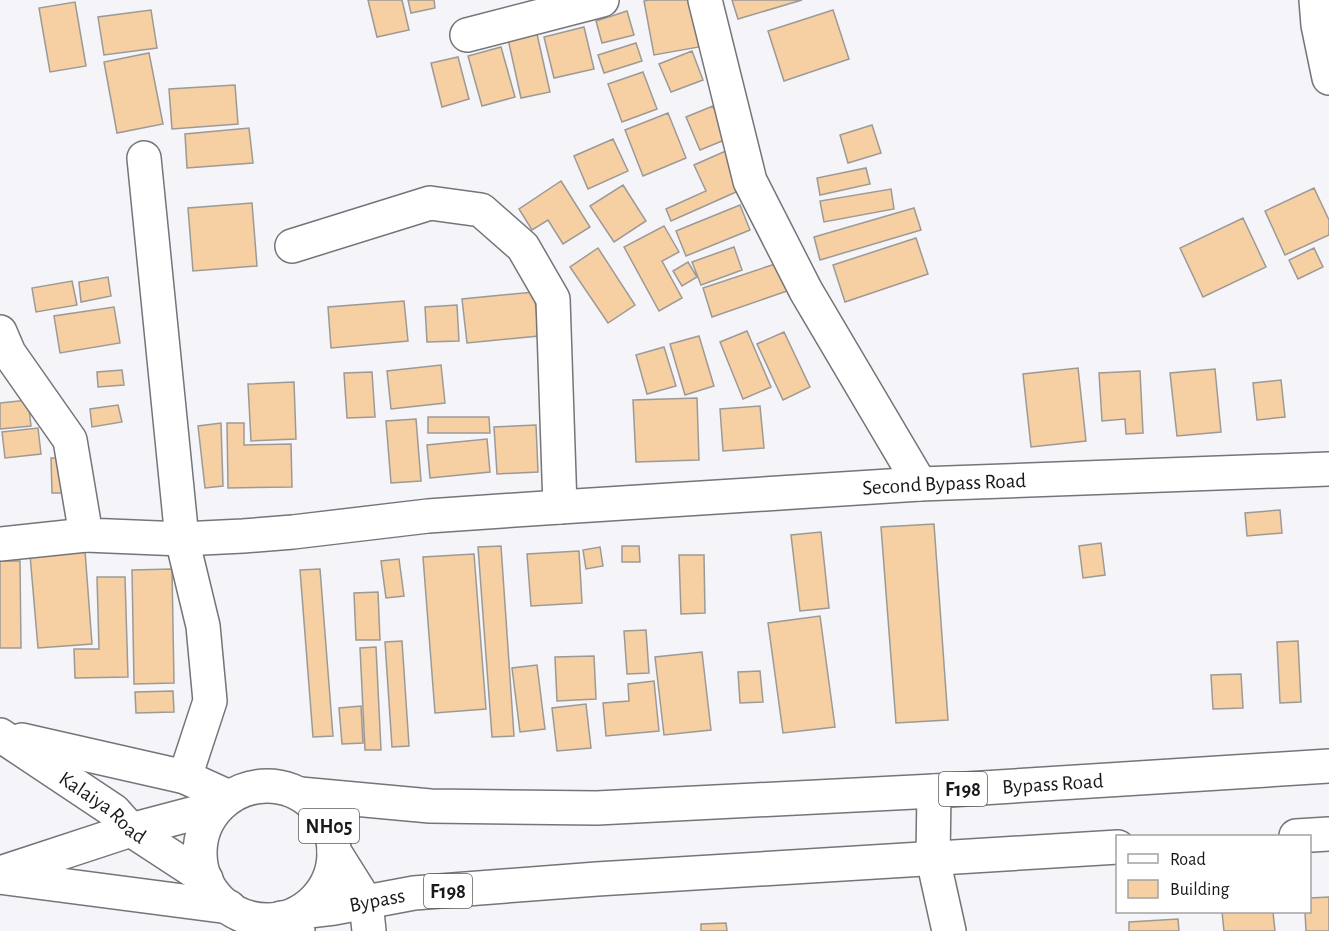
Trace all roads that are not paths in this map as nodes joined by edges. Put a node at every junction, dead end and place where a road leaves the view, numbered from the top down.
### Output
1 (602, 0) edge
2 (705, 0) edge
3 (1316, 0) edge
4 (467, 35) dead end
5 (1329, 78) edge
6 (144, 158) dead end
7 (292, 246) dead end
8 (0, 332) edge
9 (1329, 469) edge
10 (920, 484) junction
11 (560, 507) junction
12 (86, 535) junction
13 (182, 539) junction
14 (0, 544) edge
15 (2, 735) edge
16 (1329, 766) edge
17 (185, 777) junction
18 (934, 791) junction
19 (300, 794) junction
20 (224, 802) junction
21 (130, 830) junction
22 (1329, 834) edge
23 (1311, 836) edge
24 (1116, 847) edge
25 (334, 851) junction
26 (933, 859) junction
27 (0, 875) edge
28 (206, 879) junction
29 (229, 908) junction
30 (368, 916) edge
31 (293, 920) edge
32 (949, 931) edge

1 - 4 street
2 - 10 street
3 - 5 street
6 - 13 street
7 - 11 street
8 - 12 street
9 - 10 street, Second Bypass Road
10 - 11 street, Second Bypass Road
11 - 13 street, Second Bypass Road
12 - 13 street, Second Bypass Road
12 - 14 street, Second Bypass Road
13 - 17 street
15 - 17 street
15 - 21 street, Kalaiya Road
16 - 18 street, Bypass Road / F198
17 - 20 street
18 - 19 street, Bypass Road / F198
18 - 26 street
19 - 20 street, NH05
19 - 25 street, NH05
20 - 21 street
20 - 28 street
21 - 27 street
21 - 28 street, Kalaiya Road
22 - 23 street
24 - 26 street, F198
25 - 30 street, NH05
25 - 31 street, NH05
26 - 30 street, Bypass / F198
26 - 32 street
27 - 29 street
28 - 29 street
29 - 31 street
30 - 31 street, Bypass / F198

